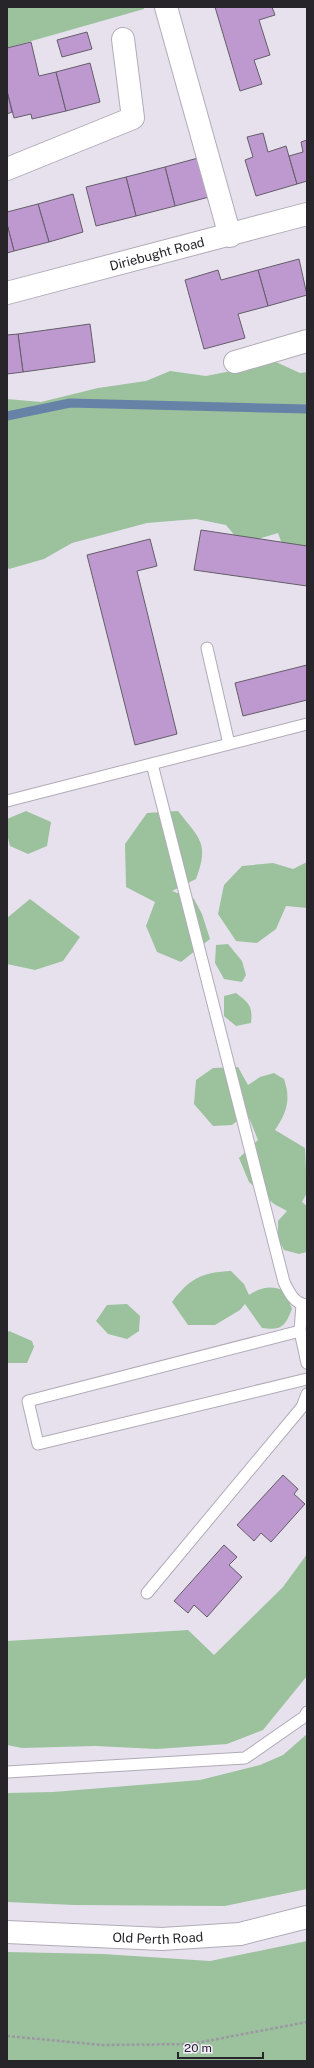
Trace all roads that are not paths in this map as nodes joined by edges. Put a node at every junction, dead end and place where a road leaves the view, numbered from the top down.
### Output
1 (166, 7) edge
2 (123, 39) dead end
3 (7, 169) edge
4 (307, 214) edge
5 (230, 236) junction
6 (7, 293) edge
7 (307, 341) edge
8 (235, 362) dead end
9 (206, 648) dead end
10 (307, 724) edge
11 (229, 744) junction
12 (152, 764) junction
13 (7, 801) edge
14 (305, 1305) edge
15 (300, 1332) junction
16 (307, 1363) edge
17 (307, 1379) edge
18 (307, 1394) edge
19 (147, 1592) dead end
20 (307, 1712) edge
21 (7, 1772) edge
22 (307, 1917) edge
23 (7, 1932) edge

1 - 5 street
2 - 3 street
4 - 5 street, Diriebught Road
5 - 6 street, Diriebught Road
7 - 8 street
9 - 11 lane
10 - 11 lane
11 - 12 lane
12 - 13 lane
12 - 14 lane
14 - 15 lane
15 - 16 lane
15 - 17 lane
18 - 19 lane
20 - 21 lane
22 - 23 street, Old Perth Road

